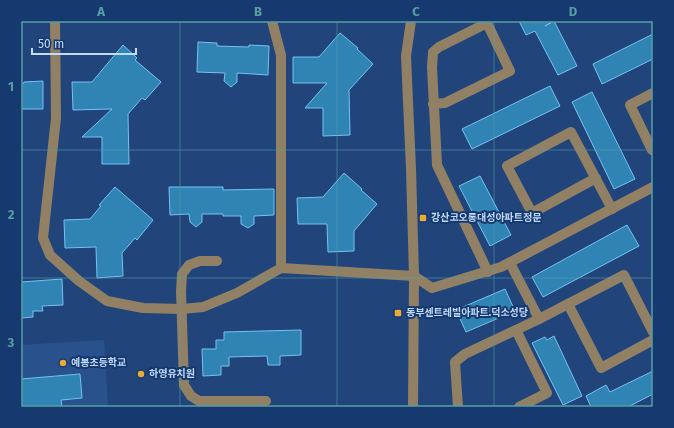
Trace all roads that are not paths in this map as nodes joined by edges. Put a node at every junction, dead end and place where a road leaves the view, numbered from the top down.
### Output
1 (54, 21) edge
2 (272, 21) edge
3 (411, 21) edge
4 (653, 93) edge
5 (434, 104) junction
6 (653, 149) edge
7 (596, 178) junction
8 (653, 187) edge
9 (612, 209) junction
10 (217, 261) dead end
11 (510, 263) junction
12 (281, 268) junction
13 (488, 272) junction
14 (414, 276) junction
15 (568, 304) junction
16 (182, 309) junction
17 (539, 319) junction
18 (516, 330) junction
19 (653, 332) edge
20 (653, 340) edge
21 (266, 401) dead end
22 (413, 407) edge
23 (458, 407) edge
24 (519, 407) edge

1 - 16 street
2 - 12 street
3 - 14 street
4 - 6 street
5 - 5 street
5 - 13 street
7 - 7 street
7 - 9 street
8 - 9 street
9 - 11 street
10 - 16 street
11 - 13 street
11 - 17 street
12 - 14 street
12 - 16 street
13 - 14 street
14 - 22 street
15 - 17 street
15 - 19 street
15 - 20 street
16 - 21 street
17 - 18 street
18 - 23 street
18 - 24 street

